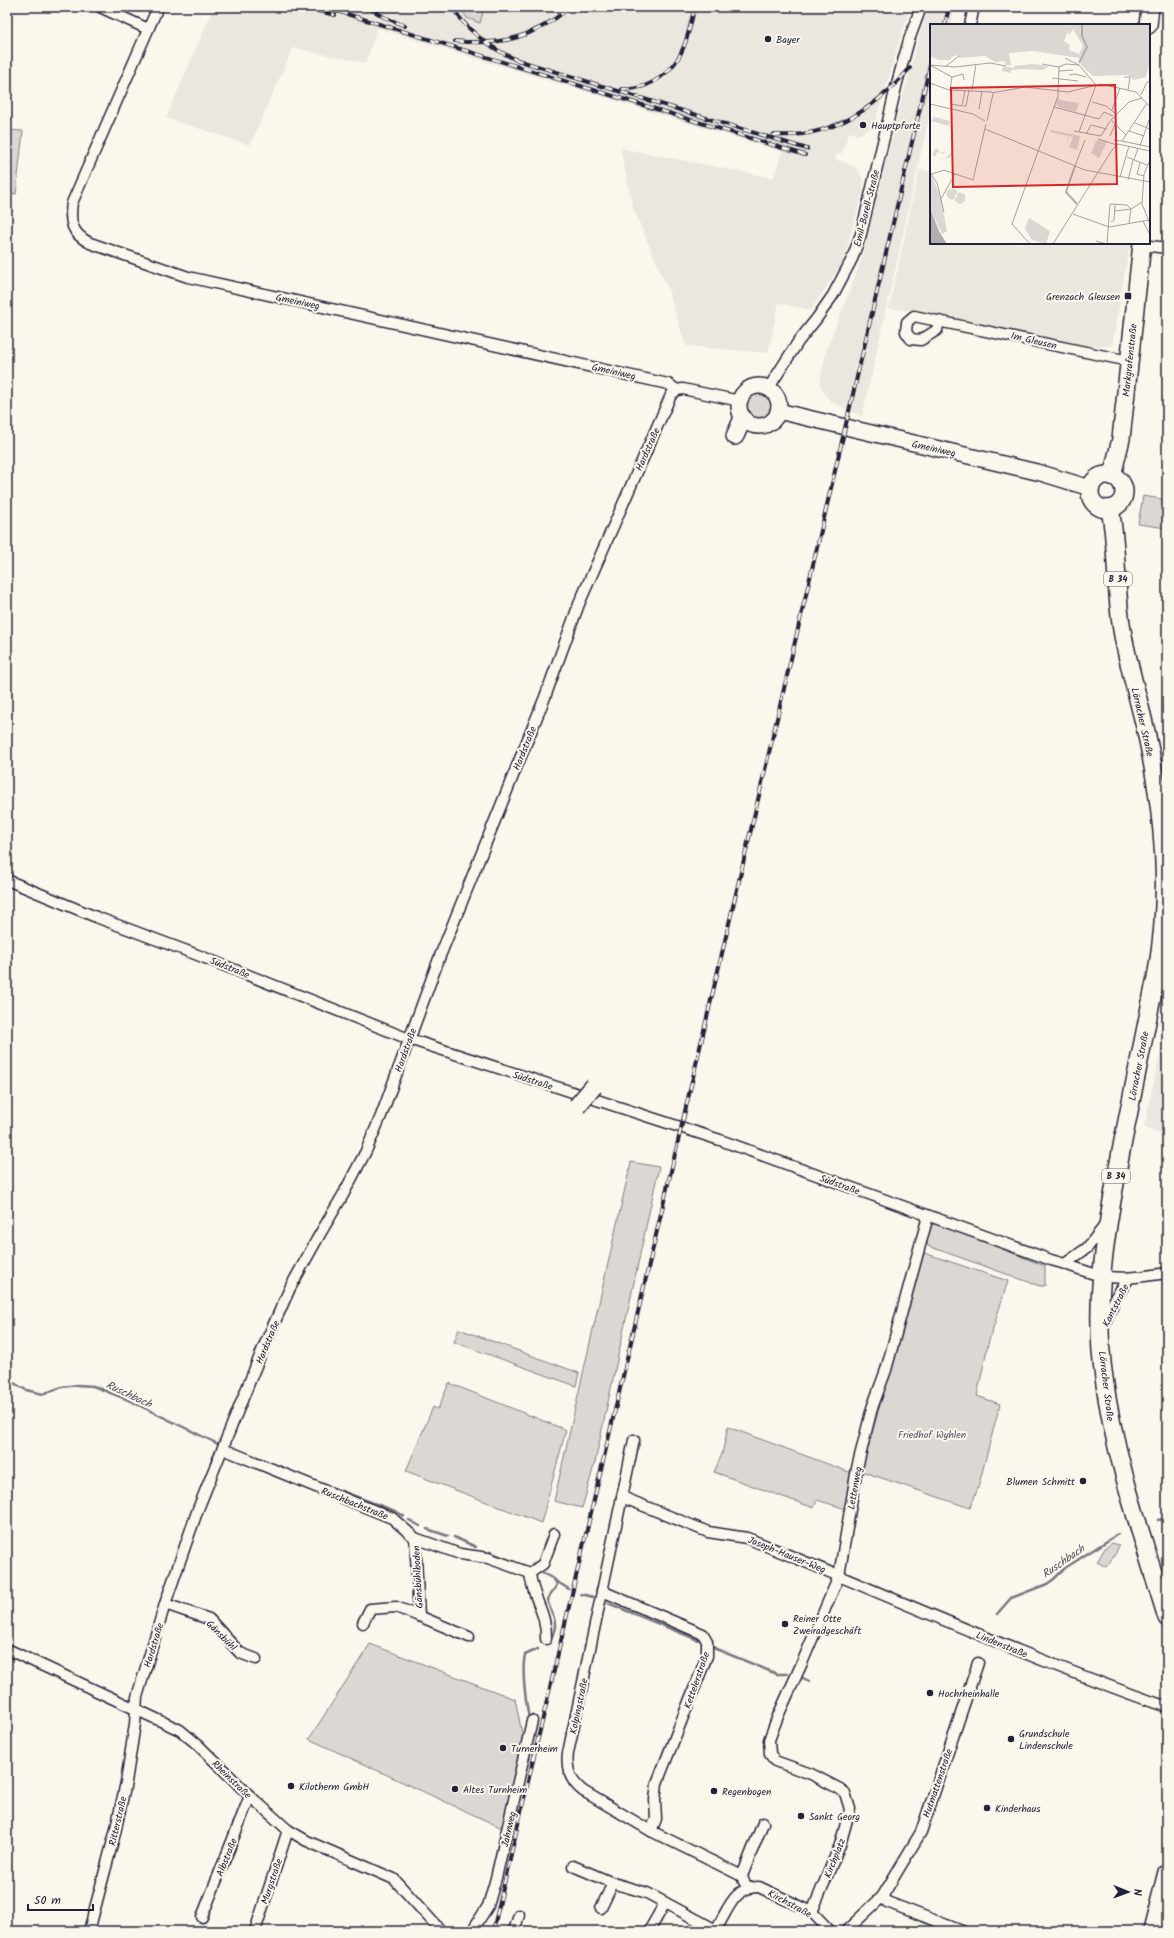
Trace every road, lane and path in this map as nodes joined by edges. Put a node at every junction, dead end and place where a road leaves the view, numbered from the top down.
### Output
1 (100, 7) edge
2 (158, 7) edge
3 (921, 7) edge
4 (974, 7) edge
5 (1150, 7) edge
6 (970, 24) edge
7 (1148, 24) edge
8 (148, 29) junction
9 (1142, 244) edge
10 (1167, 248) edge
11 (939, 321) dead end
12 (1129, 361) junction
13 (768, 389) junction
14 (677, 390) junction
15 (740, 401) junction
16 (778, 411) junction
17 (748, 421) junction
18 (739, 438) dead end
19 (1112, 476) junction
20 (1090, 488) junction
21 (1110, 509) junction
22 (7, 880) edge
23 (409, 1039) junction
24 (594, 1086) dead end
25 (577, 1106) dead end
26 (928, 1216) junction
27 (1107, 1222) junction
28 (1066, 1263) junction
29 (1167, 1273) edge
30 (1101, 1276) junction
31 (1129, 1278) junction
32 (1101, 1333) junction
33 (634, 1440) dead end
34 (223, 1449) junction
35 (622, 1497) junction
36 (554, 1534) dead end
37 (414, 1538) junction
38 (530, 1573) junction
39 (839, 1576) junction
40 (602, 1591) junction
41 (165, 1604) junction
42 (419, 1616) junction
43 (1167, 1618) edge
44 (363, 1623) dead end
45 (469, 1637) dead end
46 (546, 1639) dead end
47 (7, 1648) edge
48 (256, 1659) dead end
49 (978, 1662) dead end
50 (1167, 1707) edge
51 (136, 1708) junction
52 (532, 1721) dead end
53 (770, 1754) joint
54 (250, 1796) junction
55 (763, 1823) dead end
56 (288, 1830) junction
57 (651, 1831) junction
58 (573, 1866) dead end
59 (1167, 1872) edge
60 (742, 1876) junction
61 (613, 1884) junction
62 (745, 1888) junction
63 (882, 1898) junction
64 (664, 1903) junction
65 (601, 1908) dead end
66 (812, 1912) junction
67 (519, 1914) dead end
68 (202, 1917) dead end
69 (715, 1930) edge
70 (89, 1931) edge
71 (255, 1931) edge
72 (441, 1931) edge
73 (472, 1931) edge
74 (514, 1931) edge
75 (649, 1931) edge
76 (830, 1931) edge
77 (846, 1931) edge
78 (962, 1931) edge
79 (1152, 1931) edge

1 - 8 street
2 - 8 street, Gmeiniweg
3 - 13 street, Emil-Barell-Straße
4 - 6 street
5 - 7 main road
8 - 14 street, Gmeiniweg
9 - 10 street
9 - 12 main road, Markgrafenstraße
11 - 12 street, Im Gleusen
12 - 19 main road, Markgrafenstraße
13 - 15 street
13 - 16 street
14 - 15 street, Gmeiniweg
14 - 23 street, Hardstraße
15 - 17 street
16 - 17 street
16 - 20 street, Gmeiniweg
17 - 18 main road
19 - 20 main road
19 - 21 main road
20 - 21 main road
21 - 27 main road, Lörracher Straße / B 34
22 - 23 street, Südstraße
23 - 26 street, Südstraße
23 - 34 street, Hardstraße
24 - 25 main road, bridge
26 - 28 street, Südstraße
26 - 39 street, Lettenweg
27 - 28 street
27 - 30 main road, Lörracher Straße / B 34
28 - 30 street, Südstraße
29 - 31 street, Kantstraße
30 - 31 street, Kantstraße
30 - 32 main road, Lörracher Straße / B 34
31 - 32 street, Kantstraße
32 - 43 main road, Lörracher Straße / B 34
33 - 35 street, Kolpingstraße
34 - 37 street, Ruschbachstraße
34 - 41 street, Hardstraße
35 - 39 street, Joseph-Hauser-Weg
35 - 40 street, Kolpingstraße
36 - 38 street
37 - 38 street, Ruschbachstraße
37 - 42 street, Gänsbühlboden
38 - 46 street
39 - 50 street, Lindenstraße
39 - 53 street, Lettenweg
40 - 57 street, Kolpingstraße
40 - 57 street, Kettelerstraße
41 - 48 street, Gänsbühl
41 - 51 street, Hardstraße
42 - 44 street, Gänsbühlboden
42 - 45 street, Gänsbühlboden
47 - 51 street, Rheinstraße
49 - 63 street, Hutmattenstraße
51 - 54 street, Rheinstraße
51 - 70 street, Ritterstraße
52 - 73 street, Jahnweg
53 - 66 street, Kirchplatz
54 - 56 street, Rheinstraße
54 - 68 street, Albstraße
55 - 60 street
56 - 71 street, Murgstraße
56 - 72 street, Rheinstraße
57 - 60 street, Kolpingstraße
58 - 61 street
59 - 79 main road
60 - 62 street
61 - 64 street
61 - 65 street
62 - 66 street, Kirchstraße
62 - 69 street
63 - 77 street, Hutmattenstraße
63 - 78 street
64 - 69 street
64 - 75 street
66 - 76 street, Kirchstraße
67 - 74 street

